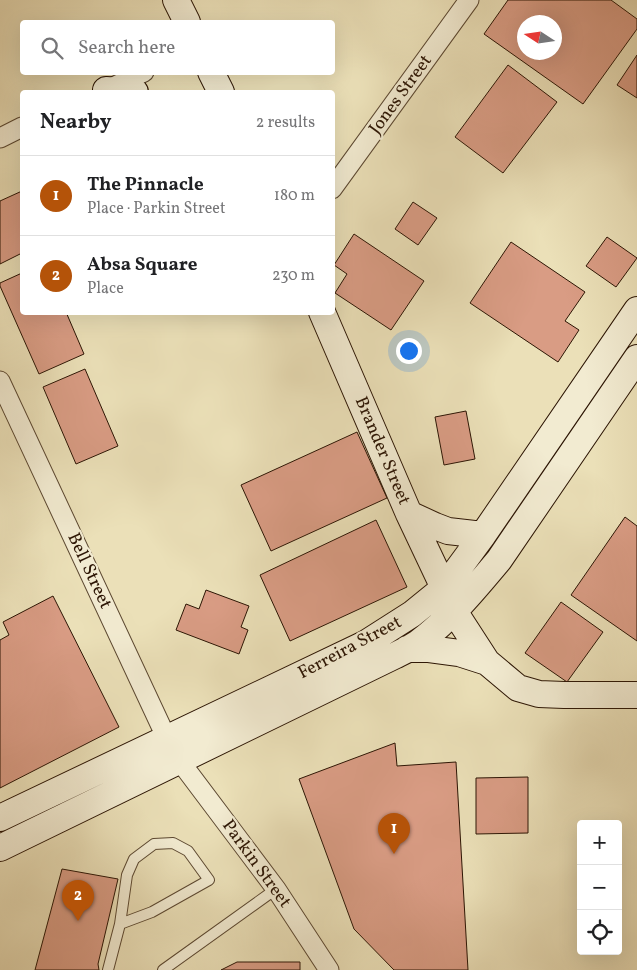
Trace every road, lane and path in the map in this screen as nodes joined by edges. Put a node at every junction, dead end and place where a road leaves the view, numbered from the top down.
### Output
1 (176, 0) edge
2 (469, 0) edge
3 (186, 20) edge
4 (138, 75) edge
5 (212, 75) edge
6 (105, 90) edge
7 (220, 90) edge
8 (20, 129) edge
9 (0, 138) edge
10 (335, 185) edge
11 (637, 310) edge
12 (323, 315) edge
13 (637, 358) edge
14 (0, 381) edge
15 (409, 514) junction
16 (483, 535) junction
17 (449, 600) junction
18 (407, 650) junction
19 (487, 662) junction
20 (637, 695) edge
21 (173, 750) junction
22 (46, 796) junction
23 (0, 818) edge
24 (57, 820) junction
25 (0, 848) edge
26 (276, 889) junction
27 (120, 924) junction
28 (108, 970) edge
29 (163, 970) edge
30 (329, 970) edge

1 - 3 main road
2 - 10 street, Jones Street
4 - 6 street
5 - 7 main road
8 - 9 street
11 - 16 main road, Ferreira Street
12 - 15 main road, Brander Street
13 - 17 main road, Ferreira Street
14 - 21 street, Bell Street
15 - 16 main road
15 - 17 main road, Brander Street
16 - 17 main road, Ferreira Street
17 - 18 main road, Ferreira Street
17 - 19 main road, Brander Street
17 - 21 main road, Ferreira Street
18 - 19 main road
18 - 21 main road, Ferreira Street
19 - 20 main road
21 - 22 main road, Ferreira Street
21 - 24 main road, Ferreira Street
21 - 26 street, Parkin Street
22 - 23 main road, Ferreira Street
22 - 24 main road
24 - 25 main road, Ferreira Street
26 - 29 lane
26 - 30 street, Parkin Street
27 - 27 lane
27 - 28 lane

